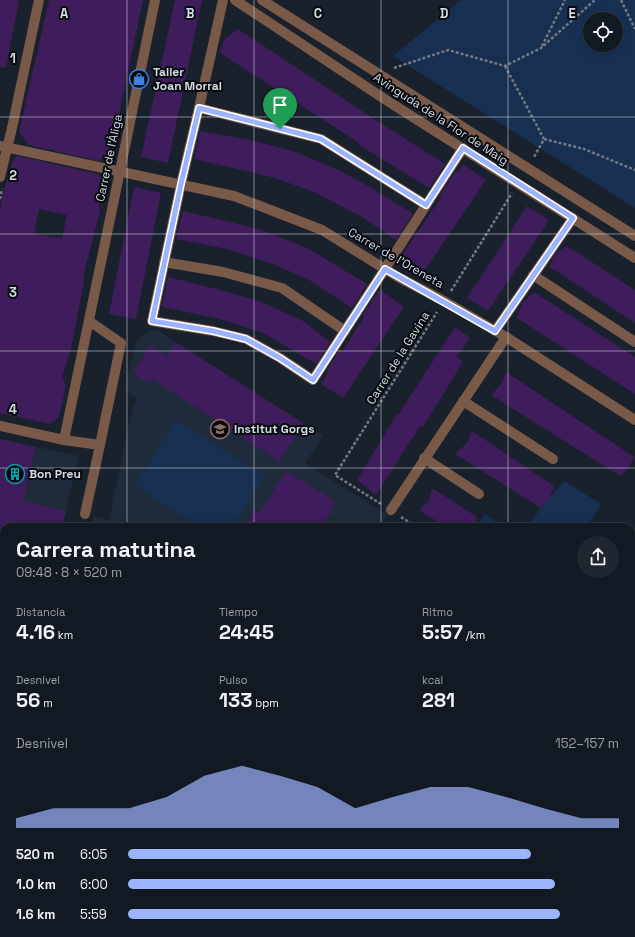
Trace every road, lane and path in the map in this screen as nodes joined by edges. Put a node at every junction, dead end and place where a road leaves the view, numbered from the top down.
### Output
1 (39, 0) edge
2 (155, 0) edge
3 (223, 0) edge
4 (235, 0) edge
5 (262, 0) edge
6 (565, 0) edge
7 (595, 0) edge
8 (621, 0) edge
9 (635, 30) edge
10 (542, 48) junction
11 (505, 66) junction
12 (376, 73) junction
13 (199, 108) junction
14 (544, 139) junction
15 (4, 146) edge
16 (463, 148) junction
17 (528, 168) junction
18 (635, 170) edge
19 (120, 171) junction
20 (0, 177) edge
21 (181, 184) junction
22 (518, 184) junction
23 (426, 205) junction
24 (573, 218) junction
25 (635, 236) edge
26 (635, 258) edge
27 (164, 262) junction
28 (385, 269) junction
29 (533, 275) junction
30 (444, 301) junction
31 (89, 321) junction
32 (345, 331) junction
33 (495, 331) junction
34 (506, 337) junction
35 (635, 342) edge
36 (463, 401) junction
37 (635, 420) edge
38 (0, 426) edge
39 (64, 440) junction
40 (100, 445) junction
41 (424, 458) junction
42 (553, 459) dead end
43 (479, 494) dead end
44 (391, 510) junction
45 (85, 514) dead end
46 (411, 523) edge

1 - 15 street
2 - 19 street, Carrer de l'Àliga
3 - 13 street
4 - 16 street, Avinguda de la Flor de Maig
5 - 12 street, Avinguda de la Flor de Maig
6 - 10 path
7 - 10 path
8 - 9 path
10 - 11 path
11 - 12 path
11 - 14 path
12 - 17 street, Avinguda de la Flor de Maig
13 - 21 street
13 - 23 street
14 - 17 path
14 - 18 path
15 - 19 street, Carrer de l'Oreneta
15 - 20 street
16 - 22 street, Avinguda de la Flor de Maig
16 - 23 street
17 - 25 street, Avinguda de la Flor de Maig
19 - 21 street, Carrer de l'Oreneta
19 - 31 street, Carrer de l'Àliga
21 - 27 street
21 - 28 street, Carrer de l'Oreneta
22 - 24 street, Avinguda de la Flor de Maig
22 - 30 path, Carrer de la Gavina
23 - 28 street
24 - 26 street, Avinguda de la Flor de Maig
24 - 29 street
27 - 32 street
27 - 32 street
28 - 30 street, Carrer de l'Oreneta
28 - 32 street
29 - 33 street
29 - 35 street
30 - 33 street, Carrer de l'Oreneta
30 - 44 path, Carrer de la Gavina
31 - 39 street, Carrer de l'Àliga
31 - 40 street
33 - 34 street, Carrer de l'Oreneta
34 - 36 street
34 - 37 street, Carrer de l'Oreneta
36 - 41 street
36 - 42 street
38 - 39 street
39 - 40 street
40 - 45 street
41 - 43 street
41 - 44 street
44 - 46 path

